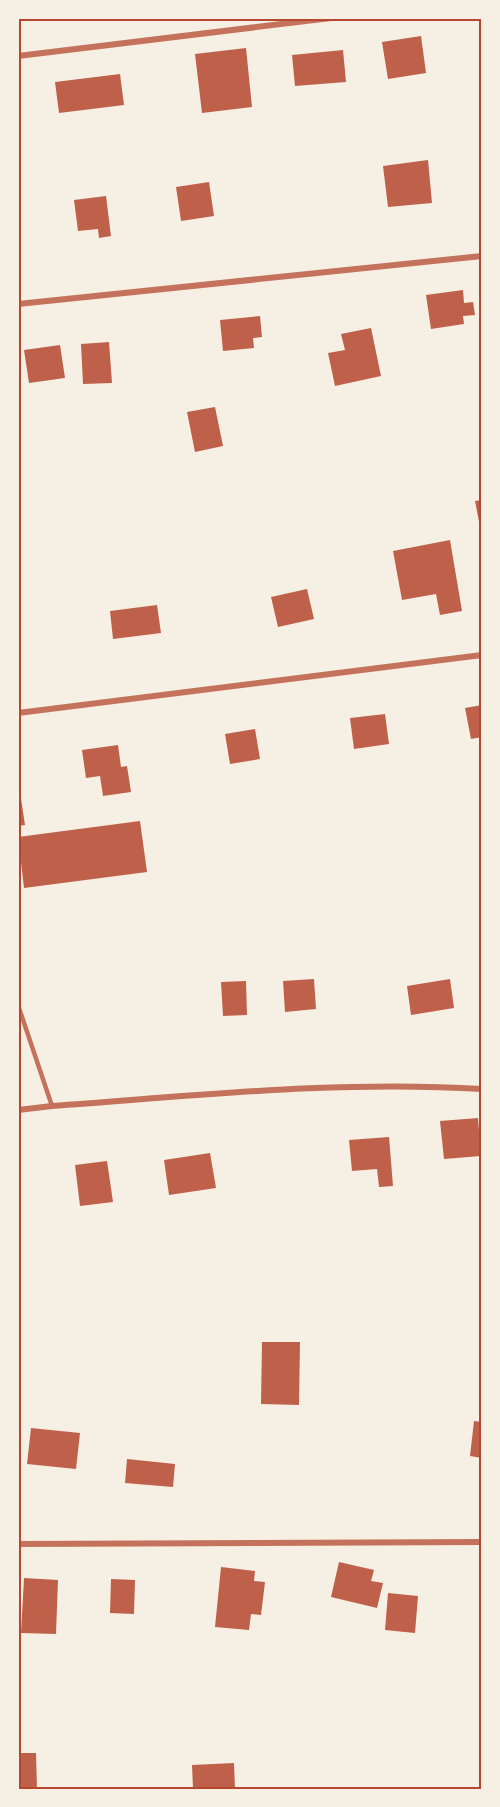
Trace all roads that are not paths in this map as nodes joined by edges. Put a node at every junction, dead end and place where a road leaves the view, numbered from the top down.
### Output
1 (331, 18) edge
2 (18, 56) edge
3 (482, 256) edge
4 (18, 304) edge
5 (482, 655) edge
6 (18, 713) edge
7 (18, 1005) edge
8 (482, 1089) edge
9 (52, 1106) junction
10 (18, 1110) edge
11 (482, 1542) edge
12 (18, 1544) edge

1 - 2 street
3 - 4 street
5 - 6 street
7 - 9 lane
8 - 9 street
9 - 10 street
11 - 12 street

